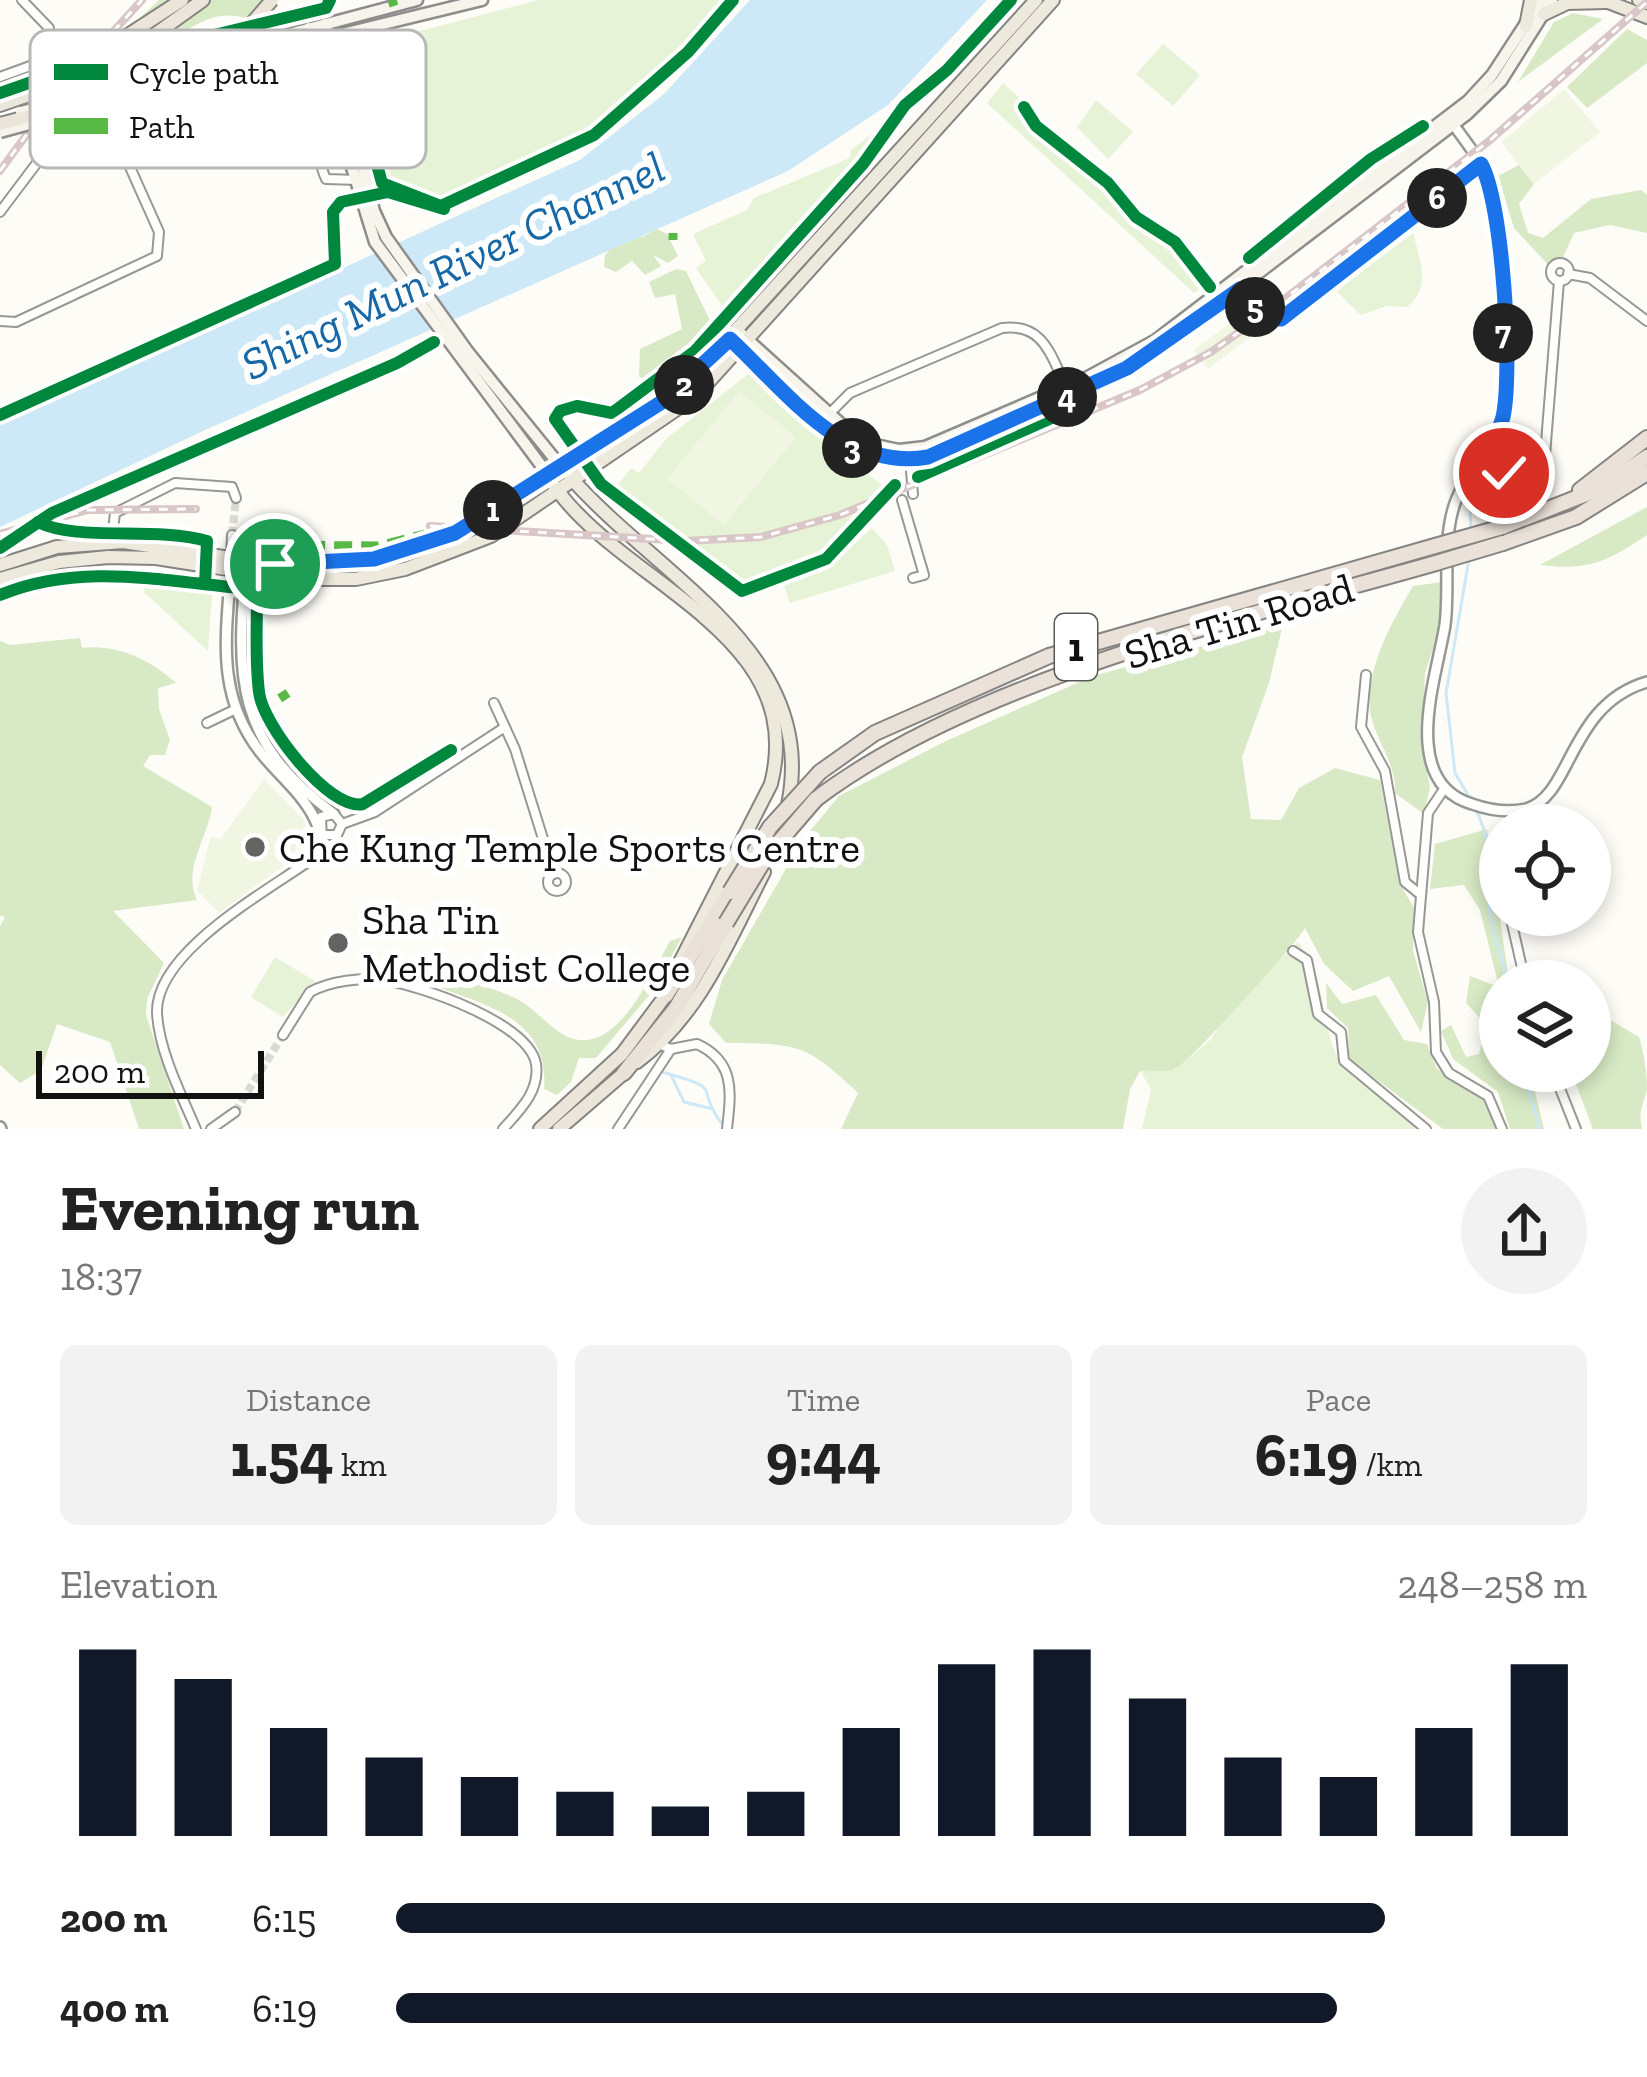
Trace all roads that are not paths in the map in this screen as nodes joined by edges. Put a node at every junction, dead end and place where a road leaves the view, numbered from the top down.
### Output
1 (22, 0) edge
2 (182, 0) edge
3 (203, 0) edge
4 (272, 0) edge
5 (417, 0) edge
6 (482, 0) edge
7 (1036, 0) edge
8 (1053, 0) edge
9 (1531, 0) edge
10 (1552, 0) edge
11 (1604, 1) edge
12 (1543, 7) edge
13 (383, 9) junction
14 (1647, 17) edge
15 (399, 20) junction
16 (325, 23) junction
17 (1526, 26) junction
18 (309, 28) joint
19 (49, 30) edge
20 (139, 30) edge
21 (158, 30) edge
22 (247, 30) edge
23 (302, 30) edge
24 (327, 30) edge
25 (358, 30) edge
26 (30, 66) edge
27 (0, 77) edge
28 (30, 80) edge
29 (0, 92) edge
30 (30, 94) edge
31 (0, 106) edge
32 (30, 115) edge
33 (30, 116) edge
34 (30, 118) edge
35 (1451, 120) junction
36 (0, 125) edge
37 (1481, 164) junction
38 (32, 168) edge
39 (130, 168) edge
40 (322, 168) edge
41 (356, 168) edge
42 (358, 168) edge
43 (360, 179) junction
44 (0, 212) edge
45 (1568, 274) junction
46 (1559, 281) junction
47 (1237, 286) junction
48 (0, 321) edge
49 (1647, 321) edge
50 (445, 332) junction
51 (734, 335) junction
52 (746, 346) junction
53 (1068, 391) junction
54 (824, 419) junction
55 (1647, 438) edge
56 (1647, 457) edge
57 (910, 460) junction
58 (1481, 460) junction
59 (562, 468) junction
60 (1647, 475) edge
61 (549, 476) junction
62 (574, 482) junction
63 (558, 492) junction
64 (913, 494) dead end
65 (236, 498) dead end
66 (902, 500) dead end
67 (1545, 512) junction
68 (232, 535) tunnel mouth
69 (1503, 535) junction
70 (123, 542) junction
71 (231, 564) junction
72 (0, 565) edge
73 (246, 567) junction
74 (913, 578) dead end
75 (0, 579) edge
76 (1366, 675) dead end
77 (1647, 682) edge
78 (494, 704) dead end
79 (236, 709) junction
80 (207, 723) dead end
81 (505, 727) junction
82 (1444, 789) junction
83 (1534, 804) edge
84 (1479, 806) edge
85 (334, 814) junction
86 (342, 824) junction
87 (321, 831) junction
88 (554, 874) dead end
89 (1421, 895) junction
90 (1293, 952) dead end
91 (667, 995) junction
92 (283, 1035) tunnel mouth
93 (666, 1047) junction
94 (624, 1073) junction
95 (1561, 1092) edge
96 (236, 1112) tunnel mouth
97 (196, 1129) edge
98 (211, 1129) edge
99 (503, 1129) edge
100 (540, 1129) edge
101 (559, 1129) edge
102 (618, 1129) edge
103 (727, 1129) edge
104 (1426, 1129) edge
105 (1502, 1129) edge
106 (1576, 1129) edge

1 - 19 street
2 - 20 highway, bridge
3 - 21 highway, bridge
4 - 22 highway, bridge
5 - 13 main road
6 - 15 main road
7 - 51 main road
8 - 52 main road
9 - 17 main road
10 - 12 main road
11 - 12 main road
11 - 14 main road
12 - 17 main road
12 - 35 main road
13 - 15 main road
13 - 16 main road
15 - 25 main road
16 - 18 main road
16 - 24 main road
17 - 35 main road
18 - 23 main road, bridge
26 - 27 street
28 - 29 highway, bridge
30 - 31 highway, bridge
32 - 36 main road, bridge
33 - 36 highway, bridge
34 - 36 main road, bridge
35 - 37 street
35 - 47 main road
37 - 47 street
37 - 58 street
38 - 44 street
39 - 48 street
40 - 43 street
41 - 43 main road
42 - 43 main road
43 - 50 main road
45 - 46 street
45 - 46 street
45 - 49 street
46 - 58 street
47 - 53 main road
50 - 59 main road
50 - 61 main road
51 - 52 main road
51 - 59 main road
52 - 54 main road
52 - 62 main road
53 - 54 main road
53 - 54 street
53 - 57 main road
54 - 57 main road
55 - 67 highway
56 - 67 highway, Sha Tin Road / 1
57 - 64 street
58 - 82 street
59 - 61 main road
59 - 62 main road
60 - 69 highway, Sha Tin Road / 1
61 - 63 main road
61 - 73 main road
62 - 63 main road
62 - 93 main road
63 - 73 main road
63 - 91 main road
65 - 70 street
66 - 74 street
67 - 69 highway, Sha Tin Road / 1
68 - 71 street
69 - 91 highway, Sha Tin Road / 1, bridge
69 - 94 highway, Sha Tin Road / 1, bridge
70 - 71 main road
70 - 72 main road
71 - 73 main road
71 - 75 main road
71 - 79 street
73 - 85 street
76 - 89 street
77 - 83 street
78 - 81 street
79 - 80 street
79 - 87 street
81 - 86 street
81 - 88 street
82 - 84 street
82 - 89 street
85 - 86 street
85 - 87 street
86 - 87 street
87 - 97 street
89 - 105 street
90 - 104 street
91 - 100 highway, 1
92 - 99 street
93 - 94 main road
93 - 102 street
93 - 103 street
94 - 101 highway, 1
95 - 106 street
96 - 98 street

